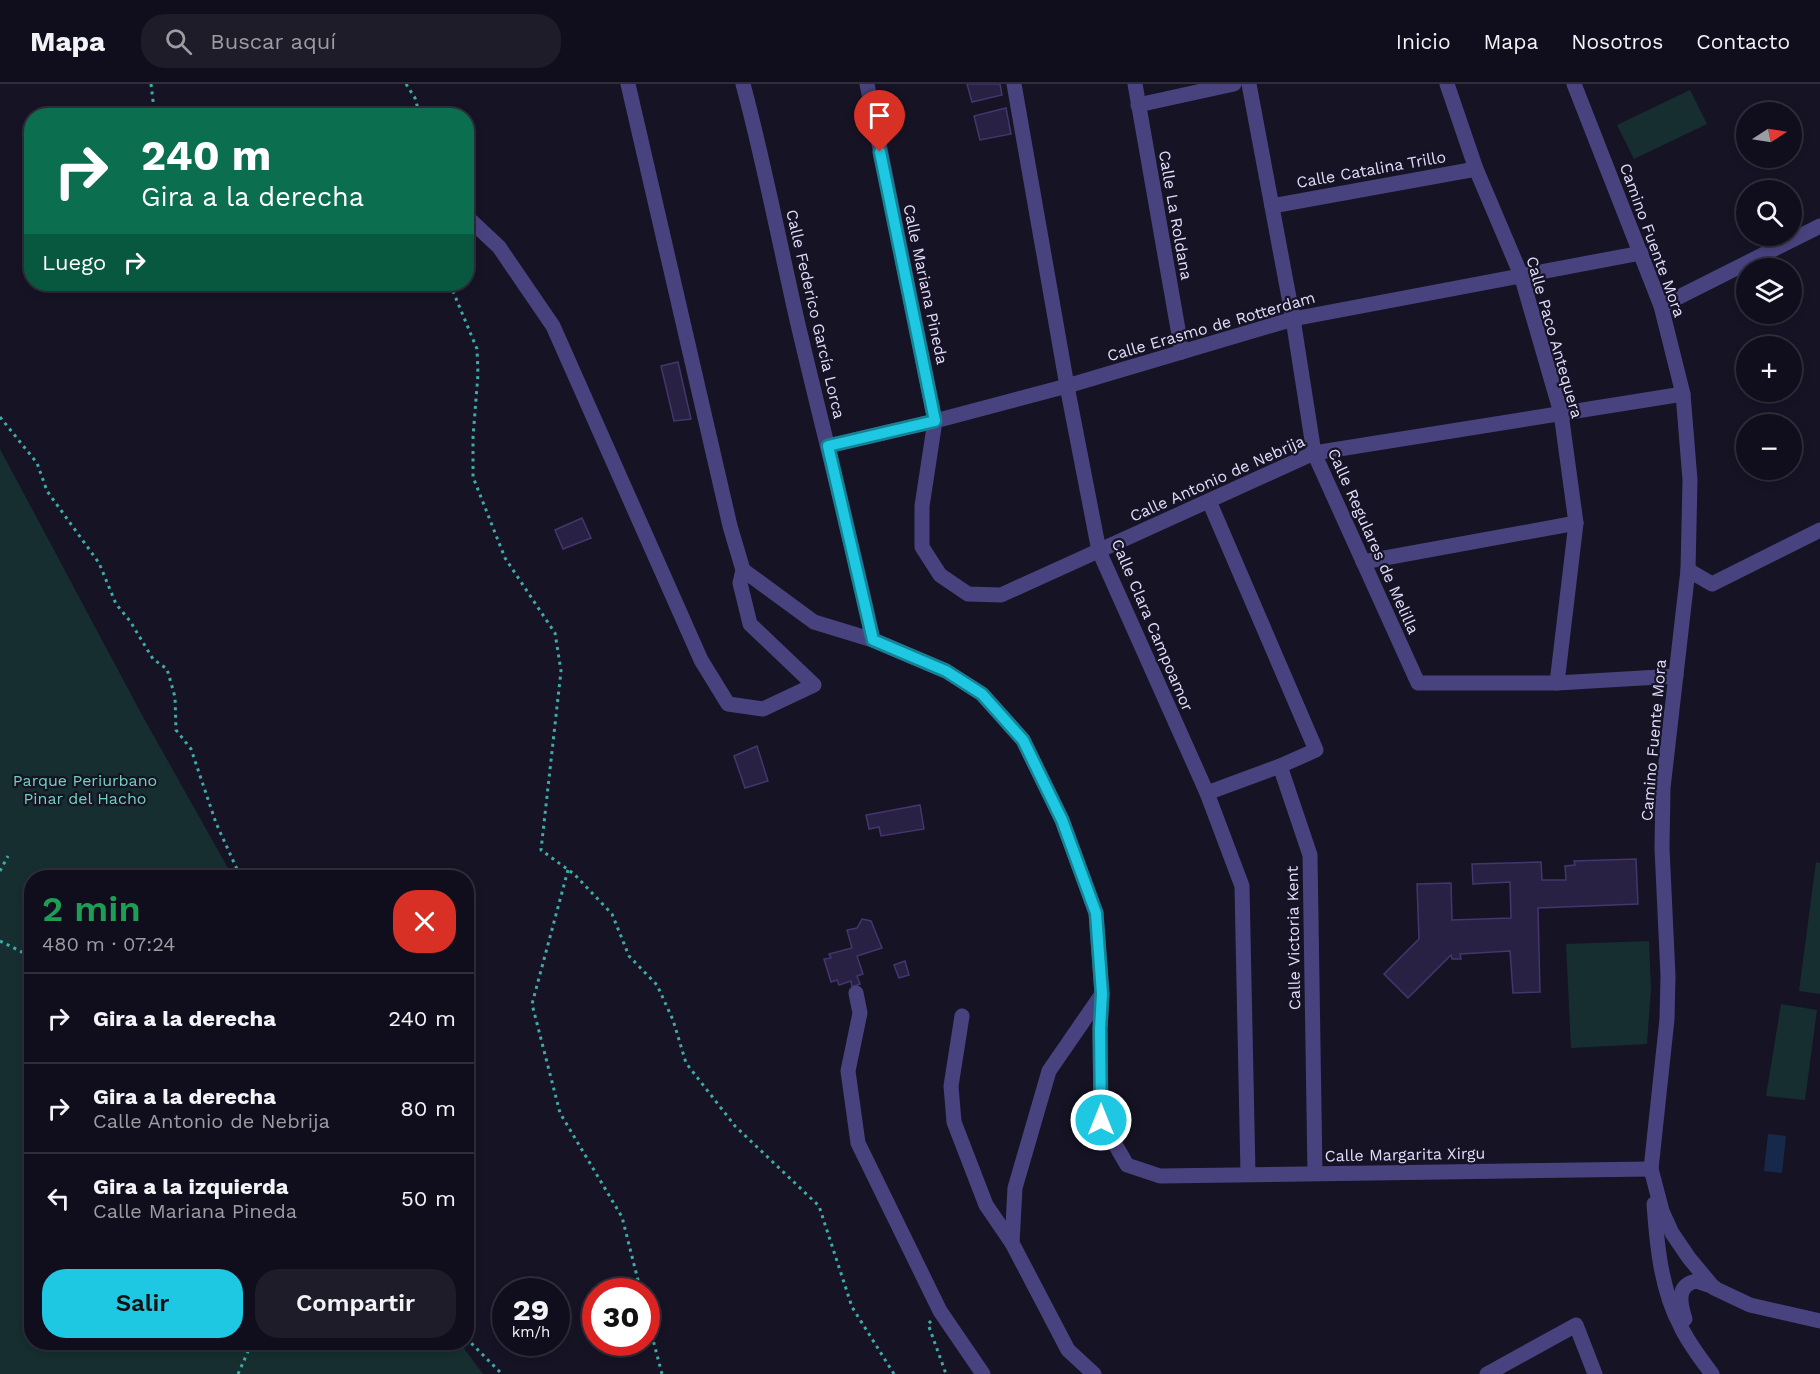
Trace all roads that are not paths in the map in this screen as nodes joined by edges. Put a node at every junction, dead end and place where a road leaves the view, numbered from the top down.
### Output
1 (628, 84) edge
2 (743, 84) edge
3 (867, 84) edge
4 (1014, 84) edge
5 (1135, 84) edge
6 (1234, 84) edge
7 (1250, 84) edge
8 (1447, 84) edge
9 (1574, 84) edge
10 (1138, 105) junction
11 (1476, 169) junction
12 (1272, 206) junction
13 (474, 224) edge
14 (1818, 233) edge
15 (1641, 253) junction
16 (1521, 275) junction
17 (1661, 306) junction
18 (1293, 318) junction
19 (1182, 352) junction
20 (1067, 387) junction
21 (1683, 394) junction
22 (1562, 413) junction
23 (935, 421) junction
24 (828, 446) junction
25 (1314, 453) junction
26 (1209, 501) junction
27 (1576, 523) junction
28 (1820, 530) edge
29 (1099, 551) junction
30 (1363, 562) junction
31 (743, 570) junction
32 (1688, 570) junction
33 (873, 640) junction
34 (1676, 676) junction
35 (1557, 683) junction
36 (1280, 766) junction
37 (1207, 793) junction
38 (856, 993) dead end
39 (1102, 994) junction
40 (962, 1016) dead end
41 (1651, 1169) junction
42 (1315, 1173) junction
43 (1248, 1174) junction
44 (1012, 1243) junction
45 (1682, 1249) junction
46 (1686, 1285) junction
47 (1714, 1288) junction
48 (1820, 1321) edge
49 (1697, 1353) junction
50 (983, 1374) edge
51 (1094, 1374) edge
52 (1487, 1374) edge
53 (1595, 1374) edge
54 (1712, 1374) edge

1 - 31 street
2 - 24 street, Calle Federico García Lorca
3 - 23 street, Calle Mariana Pineda
4 - 20 street, Calle Clara Campoamor
5 - 10 street, Calle La Roldana
6 - 10 street
7 - 12 street, Calle Regulares de Melilla
8 - 11 street, Calle Paco Antequera
9 - 15 street, Camino Fuente Mora
10 - 19 street, Calle La Roldana
11 - 12 street, Calle Catalina Trillo
11 - 16 street, Calle Paco Antequera
12 - 18 street, Calle Regulares de Melilla
13 - 31 street
14 - 17 street
15 - 16 street, Calle Erasmo de Rotterdam
15 - 17 street, Camino Fuente Mora
16 - 18 street, Calle Erasmo de Rotterdam
16 - 22 street, Calle Paco Antequera
17 - 21 street, Camino Fuente Mora
18 - 19 street, Calle Erasmo de Rotterdam
18 - 25 street, Calle Regulares de Melilla
19 - 20 street, Calle Erasmo de Rotterdam
20 - 23 street, Calle Erasmo de Rotterdam
20 - 29 street, Calle Clara Campoamor
21 - 22 street, Calle Antonio de Nebrija
21 - 32 street, Camino Fuente Mora
22 - 25 street, Calle Antonio de Nebrija
22 - 27 street, Calle Paco Antequera
23 - 24 street
23 - 29 street, Calle Antonio de Nebrija
24 - 33 street, Calle Federico García Lorca
25 - 26 street, Calle Antonio de Nebrija
25 - 30 street, Calle Regulares de Melilla
26 - 29 street, Calle Antonio de Nebrija
26 - 36 street
27 - 30 street
27 - 35 street, Calle Paco Antequera
28 - 32 street
29 - 37 street, Calle Clara Campoamor
30 - 35 street, Calle Regulares de Melilla
31 - 33 street
32 - 34 street, Camino Fuente Mora
33 - 39 street
34 - 35 street, Calle Regulares de Melilla
34 - 41 street, Camino Fuente Mora
36 - 37 street
36 - 42 street, Calle Victoria Kent
37 - 43 street, Calle Clara Campoamor
38 - 50 street
39 - 43 street, Calle Margarita Xirgu
39 - 44 street
40 - 44 street
41 - 42 street, Calle Margarita Xirgu
41 - 45 street, Camino Fuente Mora
41 - 49 street
42 - 43 street, Calle Margarita Xirgu
44 - 51 street
45 - 46 street
45 - 47 street, Camino Fuente Mora
46 - 47 street
46 - 49 street
47 - 48 street, Camino Fuente Mora
49 - 54 street
52 - 53 street

